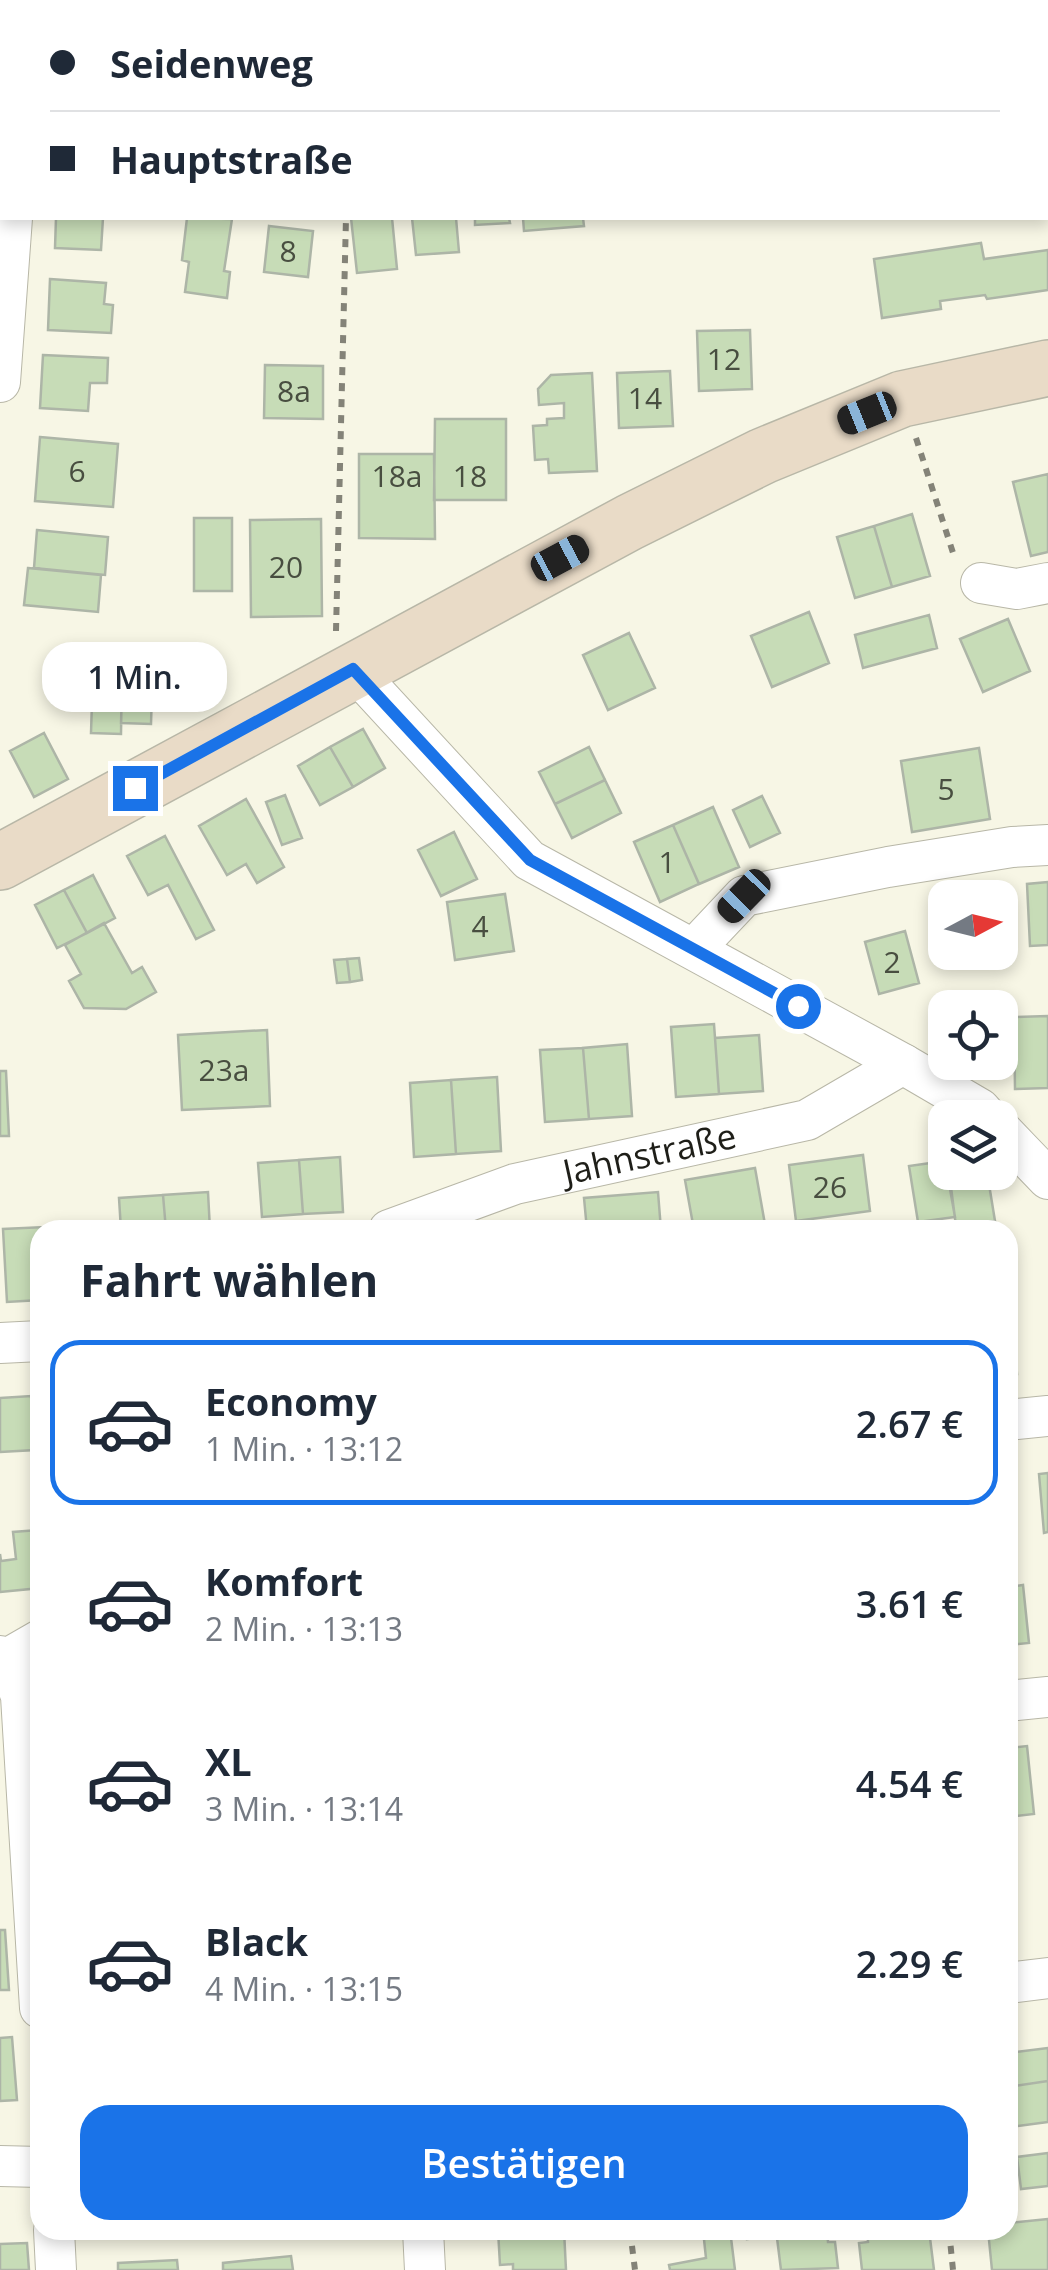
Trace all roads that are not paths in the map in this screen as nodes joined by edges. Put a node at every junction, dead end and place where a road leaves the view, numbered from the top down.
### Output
1 (12, 220) edge
2 (1048, 368) edge
3 (0, 382) edge
4 (1048, 582) edge
5 (982, 583) road end
6 (344, 674) junction
7 (1048, 844) edge
8 (1, 859) edge
9 (694, 949) junction
10 (903, 1064) junction
11 (965, 1100) edge
12 (1018, 1148) edge
13 (1048, 1179) edge
14 (416, 1220) edge
15 (30, 1342) edge
16 (0, 1343) edge
17 (1048, 1416) edge
18 (1018, 1419) edge
19 (16, 1652) edge
20 (1048, 1697) edge
21 (1018, 1700) edge
22 (24, 1888) edge
23 (30, 1933) edge
24 (1048, 1978) edge
25 (1018, 1982) edge
26 (0, 2166) edge
27 (30, 2168) edge
28 (54, 2240) edge
29 (424, 2240) edge
30 (56, 2270) edge
31 (426, 2270) edge

1 - 3 street
2 - 6 main road
4 - 5 street
6 - 8 main road
6 - 9 street
7 - 9 street
9 - 10 street
10 - 11 street
10 - 14 street, Jahnstraße
12 - 13 street
15 - 16 street
17 - 18 street
19 - 22 street
20 - 21 street
22 - 23 street
24 - 25 street
26 - 27 street
28 - 30 street
29 - 31 street

